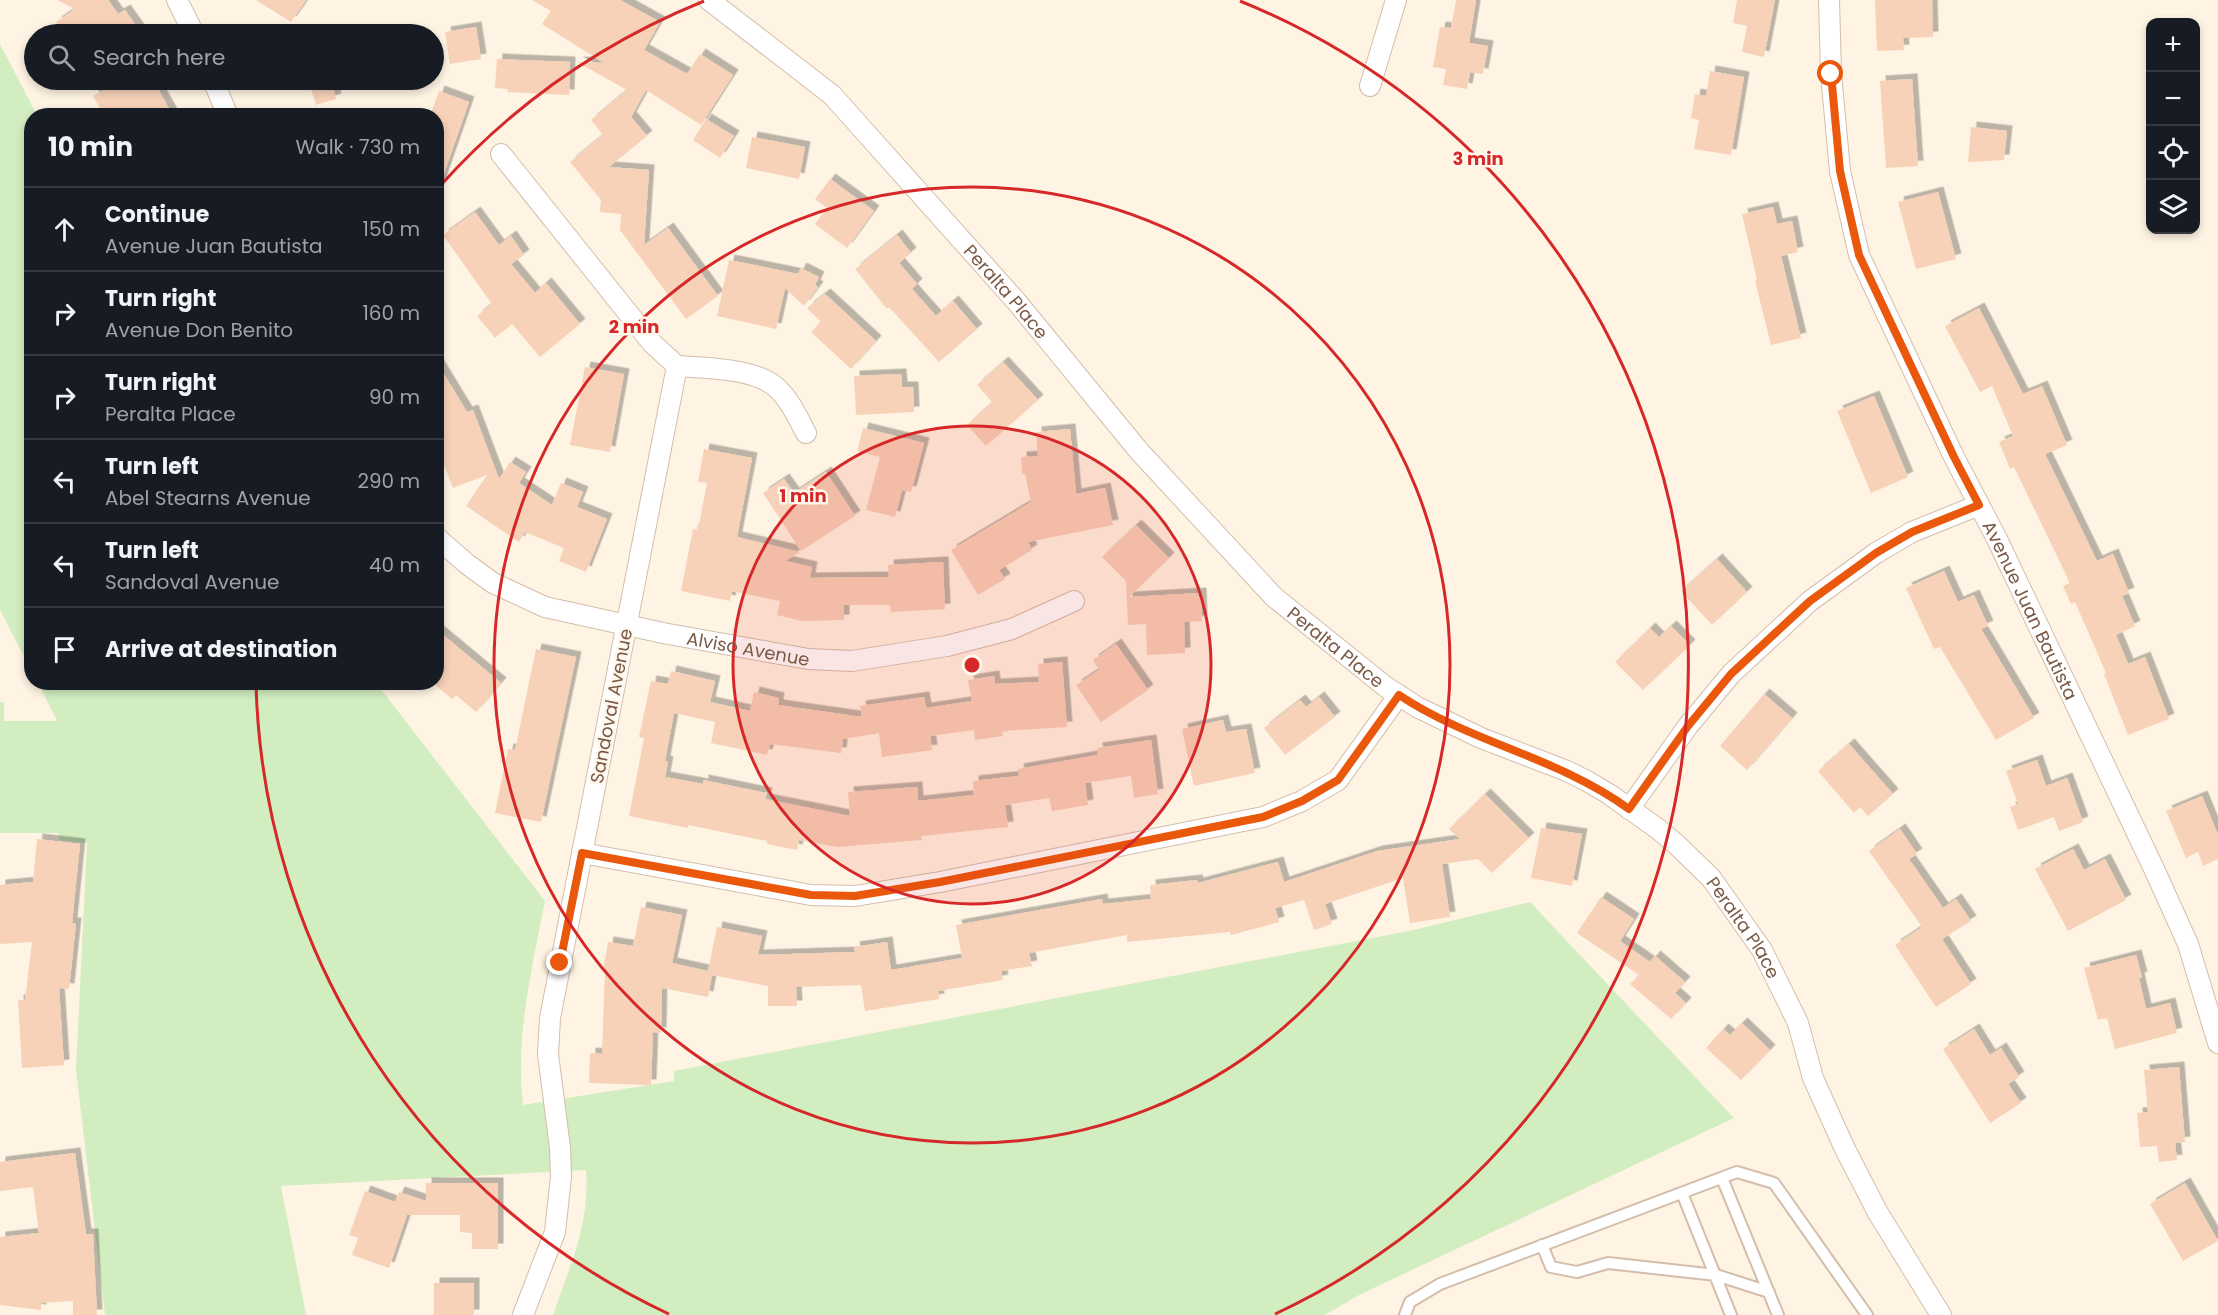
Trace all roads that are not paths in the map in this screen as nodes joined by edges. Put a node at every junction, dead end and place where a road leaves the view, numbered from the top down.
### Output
1 (177, 0) edge
2 (709, 0) edge
3 (1396, 0) edge
4 (1829, 0) edge
5 (189, 24) edge
6 (1370, 86) dead end
7 (217, 90) edge
8 (225, 108) edge
9 (501, 154) dead end
10 (677, 366) junction
11 (806, 434) dead end
12 (1979, 505) junction
13 (444, 544) edge
14 (1074, 601) dead end
15 (626, 625) junction
16 (1399, 695) junction
17 (1629, 809) junction
18 (582, 853) junction
19 (2218, 1043) edge
20 (1722, 1178) junction
21 (1682, 1193) junction
22 (1542, 1245) junction
23 (1716, 1275) junction
24 (1769, 1292) junction
25 (523, 1315) edge
26 (1405, 1315) edge
27 (1731, 1315) edge
28 (1778, 1315) edge
29 (1867, 1315) edge
30 (1941, 1315) edge

1 - 5 street
2 - 16 street, Peralta Place
3 - 6 street
4 - 12 street, Avenue Juan Bautista
7 - 8 street
9 - 10 street
10 - 11 street
10 - 15 street, Sandoval Avenue
12 - 17 street
12 - 19 street, Avenue Juan Bautista
13 - 15 street, Alviso Avenue
14 - 15 street, Alviso Avenue
15 - 18 street, Sandoval Avenue
16 - 17 street, Peralta Place
16 - 18 street
17 - 30 street, Peralta Place
18 - 25 street, Sandoval Avenue
20 - 21 lane
20 - 24 lane
20 - 29 lane
21 - 22 lane
21 - 23 lane
22 - 23 lane
22 - 26 lane
23 - 24 lane
23 - 27 lane
24 - 28 lane

